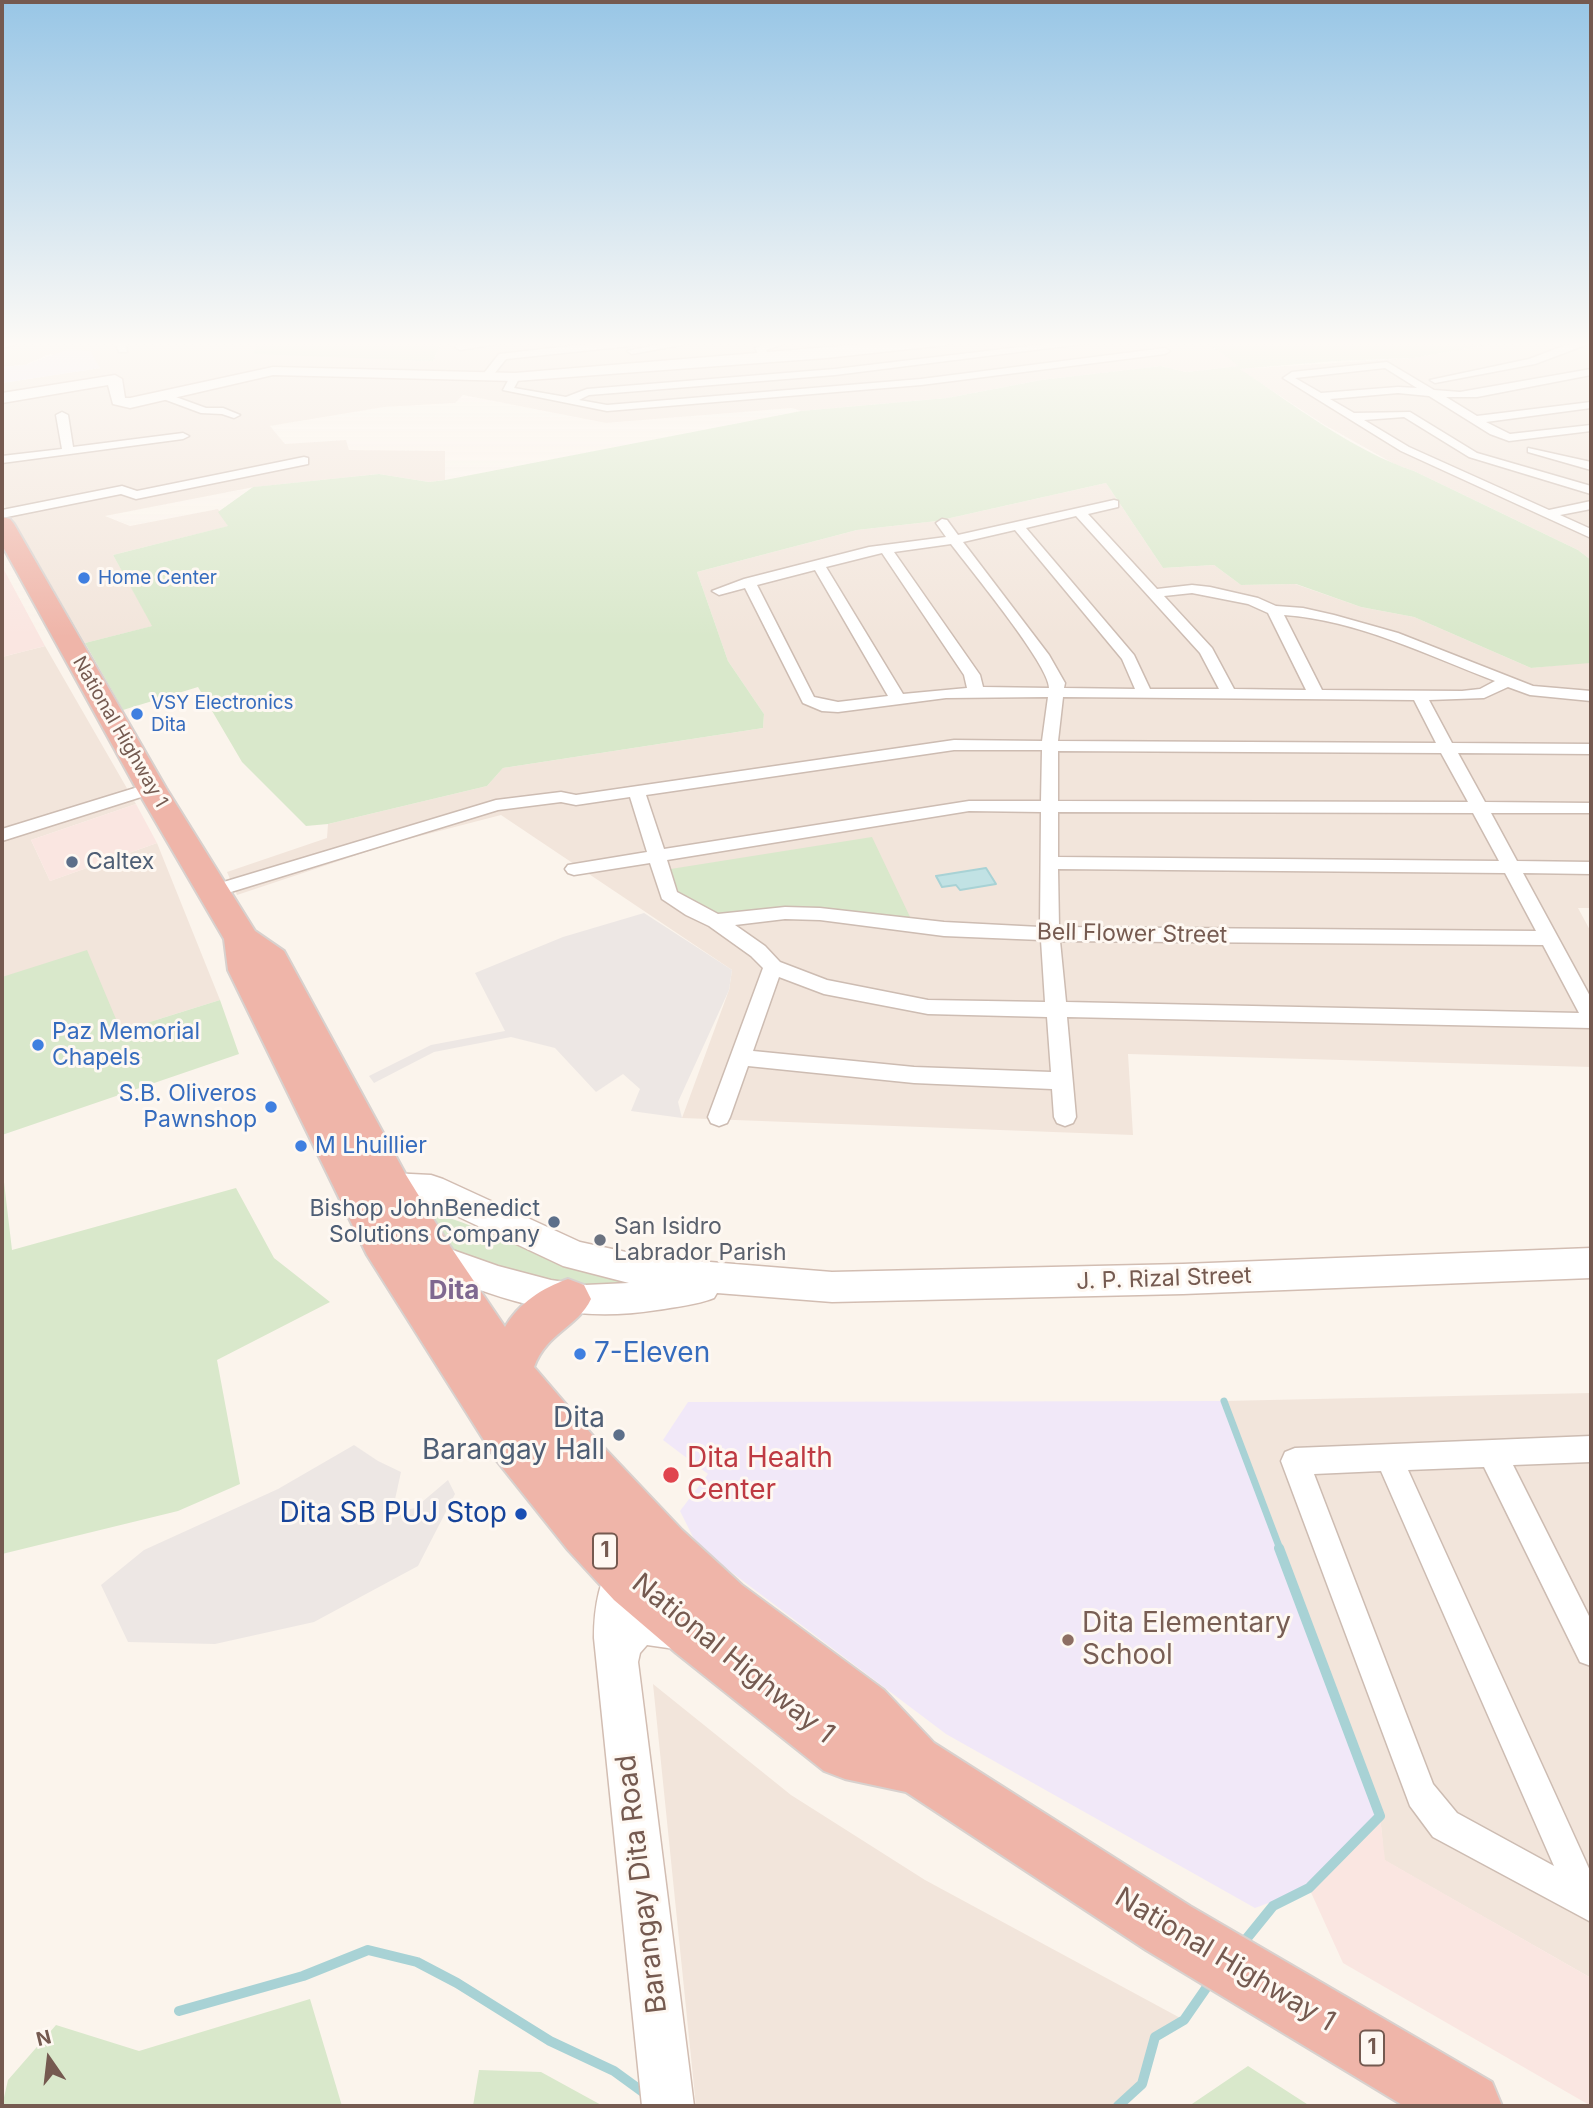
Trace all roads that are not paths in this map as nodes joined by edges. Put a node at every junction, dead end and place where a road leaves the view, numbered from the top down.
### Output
1 (66, 439) edge
2 (155, 439) edge
3 (1388, 439) edge
4 (1447, 439) edge
5 (68, 450) junction
6 (1532, 450) dead end
7 (1591, 452) edge
8 (1559, 457) junction
9 (2, 460) edge
10 (304, 461) dead end
11 (1591, 466) edge
12 (1591, 490) edge
13 (1114, 504) dead end
14 (1591, 505) edge
15 (1079, 512) junction
16 (2, 514) edge
17 (1548, 514) junction
18 (942, 523) dead end
19 (2, 524) edge
20 (1018, 526) junction
21 (1591, 534) edge
22 (954, 540) junction
23 (884, 548) junction
24 (818, 564) junction
25 (749, 582) junction
26 (719, 591) dead end
27 (1155, 593) junction
28 (1274, 610) junction
29 (1505, 682) junction
30 (976, 692) junction
31 (1056, 693) junction
32 (1145, 694) junction
33 (1229, 695) junction
34 (1317, 696) junction
35 (1419, 696) junction
36 (1591, 696) edge
37 (898, 699) junction
38 (1050, 744) junction
39 (1446, 748) junction
40 (1591, 749) edge
41 (151, 788) junction
42 (637, 792) junction
43 (1050, 805) junction
44 (1478, 807) junction
45 (1591, 808) edge
46 (2, 835) edge
47 (655, 856) junction
48 (1049, 863) junction
49 (1511, 867) junction
50 (574, 869) dead end
51 (1591, 869) edge
52 (214, 891) junction
53 (716, 920) junction
54 (1050, 934) junction
55 (1549, 938) junction
56 (773, 967) junction
57 (1056, 1011) junction
58 (1591, 1018) edge
59 (739, 1057) junction
60 (1063, 1081) junction
61 (719, 1117) dead end
62 (1065, 1117) dead end
63 (378, 1210) junction
64 (432, 1257) junction
65 (1591, 1263) edge
66 (737, 1281) junction
67 (568, 1299) junction
68 (508, 1372) junction
69 (1591, 1450) edge
70 (1492, 1453) junction
71 (1389, 1458) junction
72 (639, 1555) junction
73 (695, 1634) junction
74 (1591, 1651) edge
75 (616, 1663) junction
76 (913, 1764) junction
77 (1589, 1904) edge
78 (668, 2106) edge
79 (1468, 2106) edge

1 - 5 street
2 - 5 street
3 - 17 street
4 - 12 street
5 - 9 street
6 - 8 street
7 - 8 street
8 - 11 street
10 - 16 street
13 - 15 street
14 - 17 street
15 - 20 street
15 - 27 street
17 - 21 street
18 - 22 street
19 - 41 highway, National Highway 1 / 1
20 - 22 street
20 - 32 street
22 - 23 street
22 - 31 street
23 - 24 street
23 - 30 street
24 - 25 street
24 - 37 street
25 - 26 street
25 - 37 street
27 - 28 street
27 - 33 street
28 - 29 street
28 - 34 street
29 - 35 street
29 - 36 street
30 - 31 street
30 - 37 street
31 - 32 street
31 - 38 street
32 - 33 street
33 - 34 street
34 - 35 street
35 - 39 street
38 - 39 street
38 - 42 street
38 - 43 street
39 - 40 street
39 - 44 street
41 - 46 street
41 - 52 highway, National Highway 1 / 1
42 - 47 street
42 - 52 street
43 - 44 street
43 - 47 street
43 - 48 street
44 - 45 street
44 - 49 street
47 - 50 street
47 - 53 street
48 - 49 street
48 - 54 street
49 - 51 street
49 - 55 street
52 - 63 highway, National Highway 1 / 1
53 - 54 street, Bell Flower Street
53 - 56 street
54 - 55 street, Bell Flower Street
54 - 57 street
55 - 58 street
56 - 57 street
56 - 59 street
57 - 58 street
57 - 60 street
59 - 60 street
59 - 61 street
60 - 62 street
63 - 64 highway, National Highway 1 / 1
63 - 64 street, J. P. Rizal Street
63 - 66 street, J. P. Rizal Street
63 - 72 highway, National Highway 1 / 1
64 - 67 street, J. P. Rizal Street
64 - 68 highway, National Highway 1 / 1
65 - 66 street, J. P. Rizal Street
66 - 67 street, J. P. Rizal Street
67 - 68 highway
68 - 72 highway, National Highway 1 / 1
69 - 70 street
70 - 71 street
70 - 74 street
71 - 77 street
71 - 77 street
72 - 73 highway, National Highway 1 / 1
72 - 75 street, Barangay Dita Road
72 - 76 highway, National Highway 1 / 1
73 - 75 street, Barangay Dita Road
73 - 76 highway, National Highway 1 / 1
75 - 78 street, Barangay Dita Road
76 - 79 highway, National Highway 1 / 1

